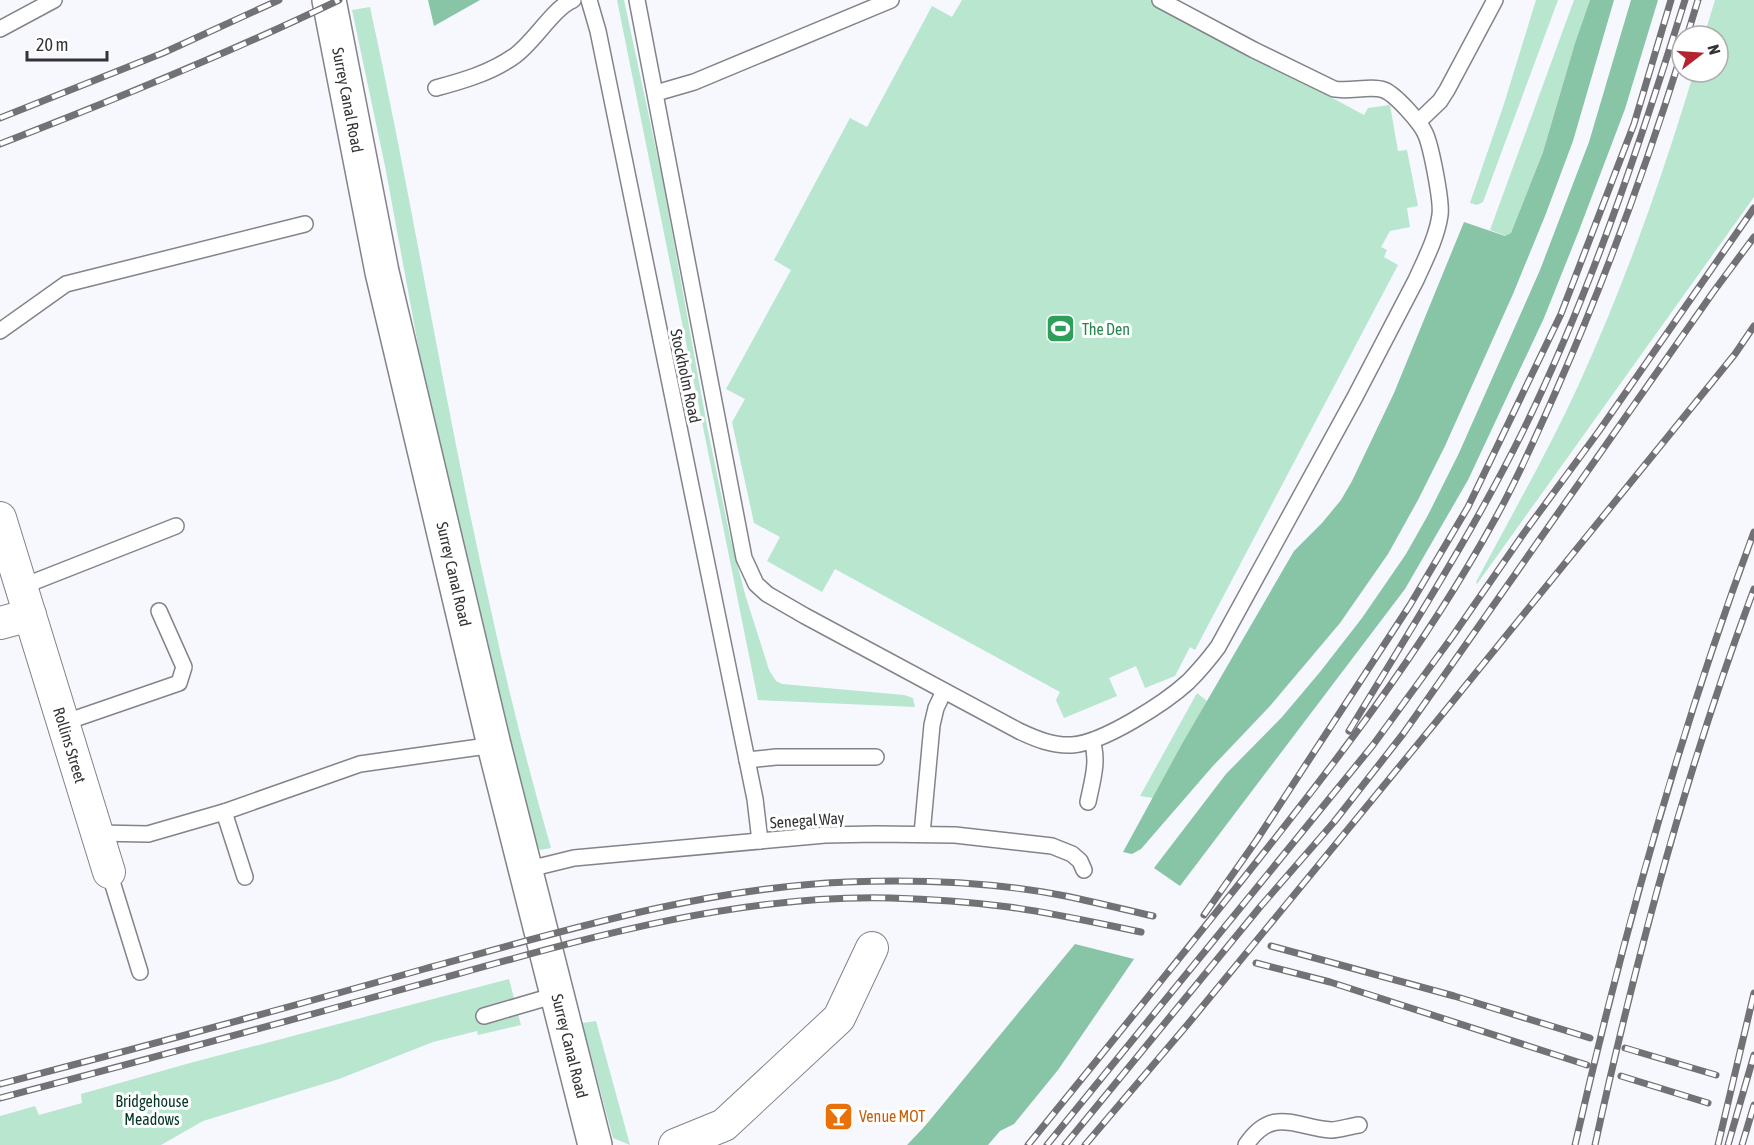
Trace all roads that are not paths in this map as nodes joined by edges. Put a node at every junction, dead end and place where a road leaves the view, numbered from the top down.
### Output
1 (54, 0) edge
2 (329, 0) edge
3 (573, 0) edge
4 (589, 0) edge
5 (637, 0) edge
6 (891, 0) edge
7 (1160, 0) edge
8 (1494, 0) edge
9 (0, 29) edge
10 (436, 88) dead end
11 (656, 93) junction
12 (1418, 123) junction
13 (305, 224) dead end
14 (0, 331) edge
15 (0, 518) edge
16 (176, 526) dead end
17 (25, 601) junction
18 (159, 611) dead end
19 (0, 623) edge
20 (944, 691) junction
21 (63, 723) junction
22 (1092, 741) junction
23 (494, 745) junction
24 (876, 757) dead end
25 (747, 760) junction
26 (1088, 802) dead end
27 (224, 812) junction
28 (97, 833) junction
29 (922, 834) junction
30 (760, 841) junction
31 (525, 870) junction
32 (1084, 870) dead end
33 (109, 872) joint
34 (245, 877) dead end
35 (872, 948) dead end
36 (140, 972) dead end
37 (556, 995) junction
38 (484, 1016) dead end
39 (1359, 1125) dead end
40 (595, 1145) edge
41 (675, 1145) edge
42 (1246, 1145) edge

1 - 9 lane
2 - 23 street, Surrey Canal Road
3 - 10 lane
4 - 25 lane, Stockholm Road
5 - 11 lane
6 - 11 lane
7 - 12 lane
8 - 12 lane
11 - 20 lane
12 - 22 lane
13 - 14 lane
15 - 17 street, Rollins Street
16 - 17 lane
17 - 19 street
17 - 21 street, Rollins Street
18 - 21 lane
20 - 22 lane
20 - 29 lane
21 - 28 street, Rollins Street
22 - 26 lane
23 - 27 lane
23 - 31 street, Surrey Canal Road
24 - 25 lane
25 - 30 lane, Stockholm Road
27 - 28 lane
27 - 34 lane
28 - 33 street, Rollins Street
29 - 30 lane, Senegal Way
29 - 32 lane, Senegal Way
30 - 31 lane, Senegal Way
31 - 37 street, Surrey Canal Road
33 - 36 lane, Rollins Street
35 - 41 street
37 - 38 lane
37 - 40 street, Surrey Canal Road
39 - 42 lane

